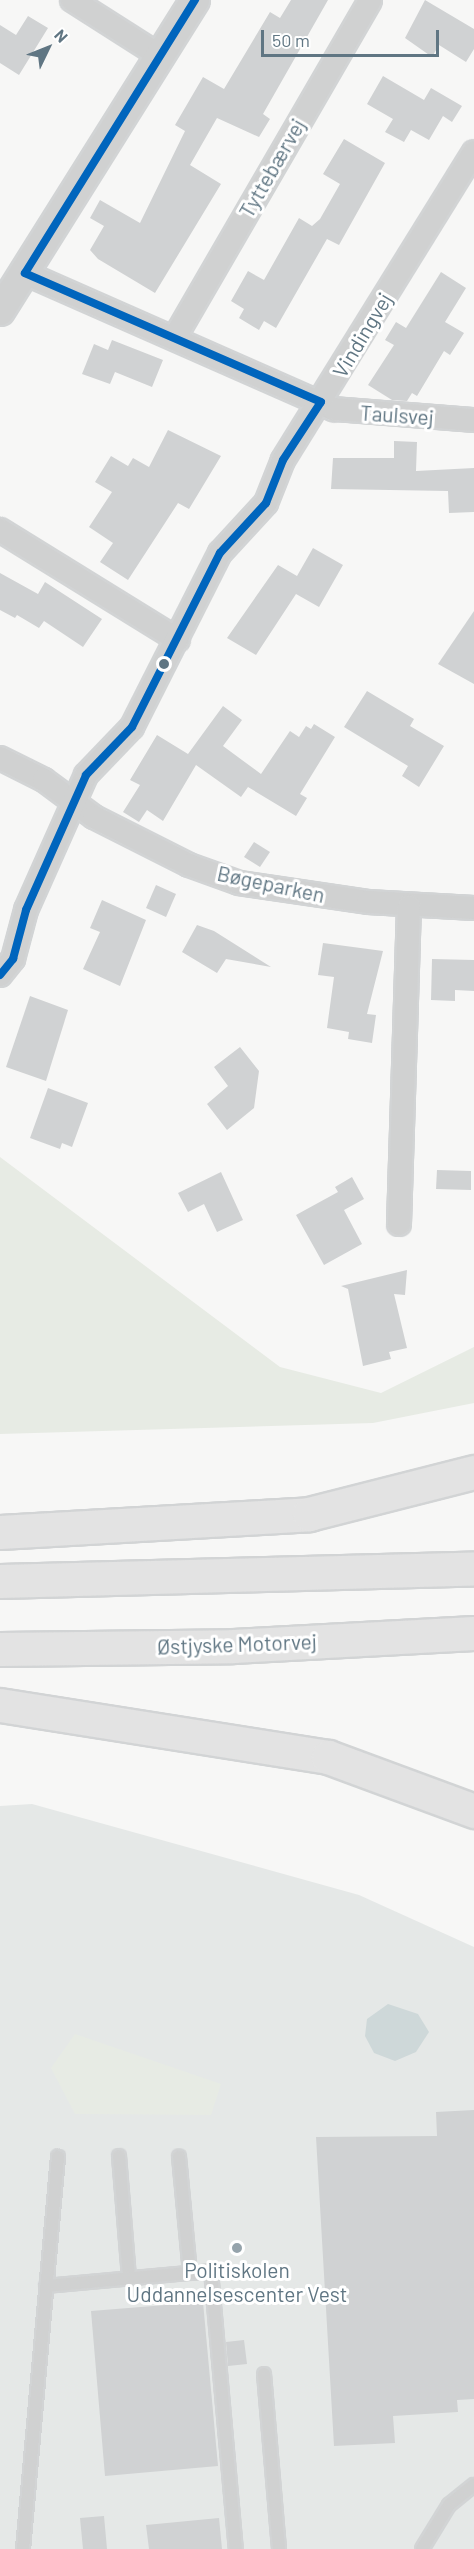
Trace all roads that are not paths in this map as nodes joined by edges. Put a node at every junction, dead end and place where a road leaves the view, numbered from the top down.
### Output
1 (72, 0) edge
2 (195, 0) edge
3 (370, 0) edge
4 (160, 56) junction
5 (474, 152) edge
6 (25, 273) junction
7 (0, 311) edge
8 (175, 337) junction
9 (321, 402) junction
10 (474, 420) edge
11 (0, 531) edge
12 (178, 640) junction
13 (0, 758) edge
14 (75, 807) junction
15 (409, 906) junction
16 (474, 908) edge
17 (0, 975) edge
18 (399, 1224) dead end
19 (474, 1472) edge
20 (0, 1533) edge
21 (474, 1569) edge
22 (0, 1581) edge
23 (474, 1633) edge
24 (0, 1649) edge
25 (0, 1705) edge
26 (474, 1811) edge
27 (58, 2157) dead end
28 (119, 2157) dead end
29 (179, 2157) dead end
30 (190, 2273) junction
31 (129, 2278) junction
32 (46, 2286) junction
33 (264, 2374) dead end
34 (474, 2484) edge
35 (22, 2549) edge
36 (236, 2549) edge
37 (279, 2549) edge
38 (422, 2549) edge

1 - 4 street
2 - 4 street
3 - 8 street, Tyttebærvej
4 - 6 street
5 - 9 street, Vindingvej
6 - 7 street
6 - 8 street, Taulsvej
8 - 9 street, Taulsvej
9 - 10 street, Taulsvej
9 - 12 street, Vindingvej
11 - 12 street
12 - 14 street, Vindingvej
13 - 14 street
14 - 15 street, Bøgeparken
14 - 17 street, Vindingvej
15 - 16 street, Bøgeparken
15 - 18 street
19 - 20 highway
21 - 22 highway
23 - 24 highway, Østjyske Motorvej
25 - 26 highway
27 - 32 lane
28 - 31 lane
29 - 30 lane
30 - 31 lane
30 - 36 lane
31 - 32 lane
32 - 35 lane
33 - 37 lane
34 - 38 lane

